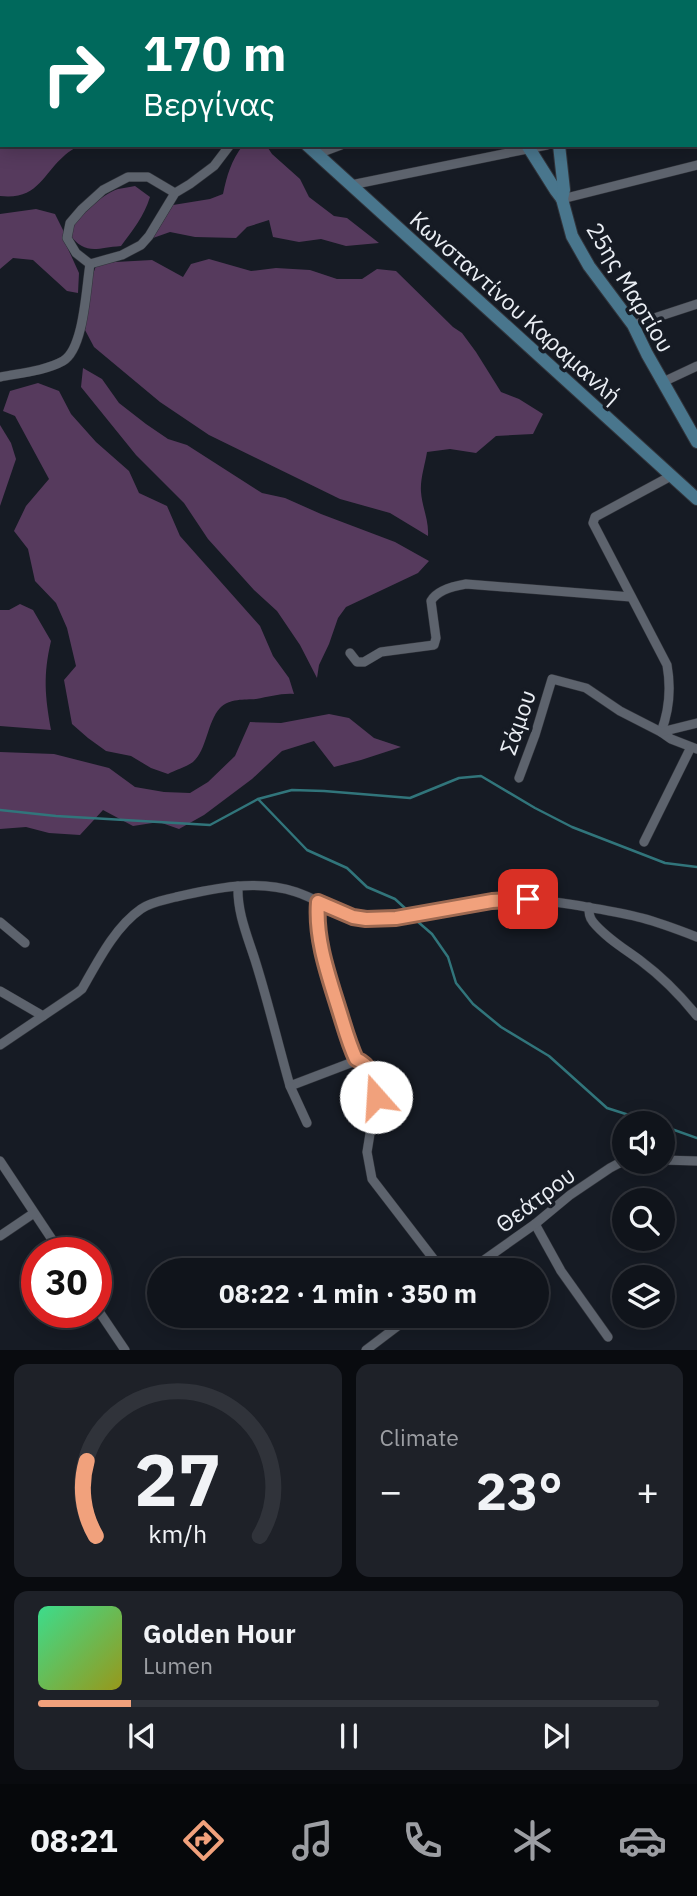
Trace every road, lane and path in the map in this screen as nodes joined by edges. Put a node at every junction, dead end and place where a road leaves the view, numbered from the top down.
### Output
1 (228, 147) edge
2 (329, 147) edge
3 (528, 147) edge
4 (559, 147) edge
5 (312, 150) edge
6 (697, 165) edge
7 (351, 185) junction
8 (175, 194) junction
9 (562, 199) junction
10 (90, 264) junction
11 (697, 303) edge
12 (633, 326) junction
13 (697, 366) edge
14 (0, 377) edge
15 (663, 382) junction
16 (697, 442) edge
17 (671, 476) junction
18 (697, 499) edge
19 (631, 597) junction
20 (350, 653) dead end
21 (697, 723) edge
22 (661, 732) junction
23 (694, 748) edge
24 (519, 778) dead end
25 (644, 842) dead end
26 (238, 886) junction
27 (318, 902) junction
28 (589, 907) junction
29 (0, 922) edge
30 (697, 937) edge
31 (25, 943) dead end
32 (0, 991) edge
33 (43, 1016) junction
34 (697, 1016) edge
35 (0, 1045) edge
36 (356, 1059) junction
37 (290, 1086) junction
38 (307, 1123) dead end
39 (675, 1160) edge
40 (0, 1161) edge
41 (697, 1161) edge
42 (612, 1167) edge
43 (3, 1174) edge
44 (34, 1213) junction
45 (535, 1224) junction
46 (0, 1236) edge
47 (50, 1237) edge
48 (433, 1258) edge
49 (487, 1258) edge
50 (110, 1328) edge
51 (395, 1328) edge
52 (608, 1337) dead end
53 (125, 1350) edge
54 (366, 1350) edge

1 - 8 street
2 - 5 street
3 - 7 street
3 - 9 main road
4 - 9 main road, 25ης Μαρτίου
5 - 7 main road, Κωνσταντίνου Καραμανλή
6 - 9 street
7 - 17 main road, Κωνσταντίνου Καραμανλή
8 - 10 street
8 - 10 street
9 - 12 main road, 25ης Μαρτίου
10 - 14 street
11 - 12 street
12 - 15 main road, 25ης Μαρτίου
13 - 15 street
15 - 16 main road, 25ης Μαρτίου
17 - 18 main road, Κωνσταντίνου Καραμανλή
17 - 19 street
19 - 20 street
19 - 22 street
21 - 22 street
22 - 23 street
22 - 24 street, Σάμου
23 - 25 street
26 - 27 street
26 - 33 street
26 - 37 street
27 - 28 street
27 - 36 street
28 - 30 street
28 - 34 street
29 - 31 street
32 - 33 street
33 - 35 street
36 - 37 street
36 - 48 street
37 - 38 street
39 - 41 street
40 - 43 street
42 - 45 street, Θεάτρου
43 - 44 street
44 - 46 street
44 - 47 street
45 - 49 street, Θεάτρου
45 - 52 street
50 - 53 street
51 - 54 street

